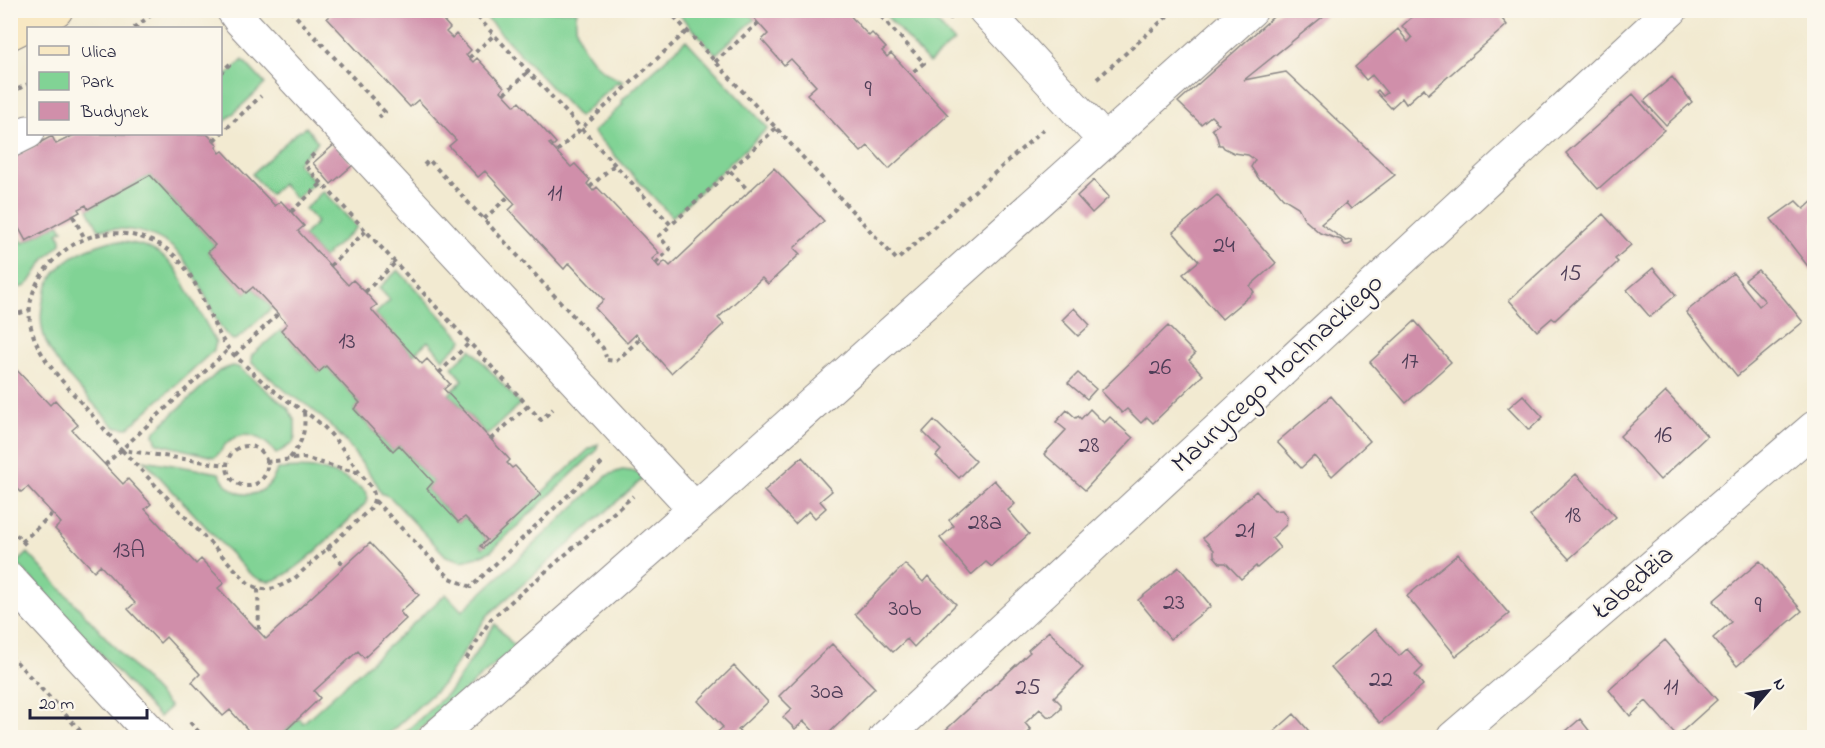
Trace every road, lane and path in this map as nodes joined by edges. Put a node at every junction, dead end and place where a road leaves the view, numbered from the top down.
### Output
1 (56, 10) edge
2 (158, 10) edge
3 (290, 10) edge
4 (471, 10) edge
5 (668, 10) edge
6 (875, 10) edge
7 (985, 10) edge
8 (1174, 10) edge
9 (1251, 10) edge
10 (1671, 10) edge
11 (238, 18) edge
12 (758, 23) dead end
13 (135, 27) edge
14 (687, 32) junction
15 (10, 33) edge
16 (494, 35) junction
17 (469, 58) dead end
18 (716, 62) junction
19 (529, 71) junction
20 (910, 74) dead end
21 (27, 84) edge
22 (10, 93) edge
23 (264, 93) dead end
24 (504, 94) dead end
25 (1071, 103) junction
26 (377, 119) dead end
27 (582, 128) junction
28 (776, 128) junction
29 (27, 132) edge
30 (222, 132) edge
31 (219, 135) edge
32 (214, 140) dead end
33 (10, 141) edge
34 (1105, 141) junction
35 (319, 150) dead end
36 (557, 151) dead end
37 (615, 164) junction
38 (730, 171) junction
39 (322, 183) junction
40 (590, 187) dead end
41 (749, 191) dead end
42 (508, 197) dead end
43 (291, 212) dead end
44 (73, 216) dead end
45 (484, 219) dead end
46 (671, 225) junction
47 (366, 231) junction
48 (85, 239) junction
49 (395, 263) junction
50 (656, 263) dead end
51 (330, 266) dead end
52 (365, 292) dead end
53 (30, 310) junction
54 (10, 313) edge
55 (278, 314) dead end
56 (640, 339) dead end
57 (469, 343) junction
58 (228, 350) junction
59 (235, 355) junction
60 (607, 360) dead end
61 (439, 373) dead end
62 (580, 385) junction
63 (528, 406) junction
64 (304, 412) junction
65 (1815, 428) edge
66 (629, 438) junction
67 (491, 439) dead end
68 (122, 450) junction
69 (290, 459) junction
70 (266, 462) junction
71 (105, 465) dead end
72 (226, 465) junction
73 (661, 471) junction
74 (360, 473) junction
75 (375, 501) junction
76 (695, 509) junction
77 (52, 514) dead end
78 (17, 547) dead end
79 (327, 547) junction
80 (345, 566) dead end
81 (10, 580) edge
82 (258, 589) junction
83 (259, 632) dead end
84 (10, 655) edge
85 (17, 662) junction
86 (460, 667) dead end
87 (10, 668) edge
88 (87, 738) edge
89 (156, 738) edge
90 (435, 738) edge
91 (885, 738) edge
92 (1453, 738) edge

1 - 15 street
2 - 13 path
3 - 26 path
4 - 16 path
5 - 14 path
6 - 20 path
7 - 25 street
8 - 25 path
9 - 34 street
10 - 91 street, Maurycego Mochnackiego
11 - 62 street
12 - 18 path
14 - 18 path
14 - 27 path
16 - 17 path
16 - 19 path
18 - 28 path
19 - 24 path
19 - 27 path
21 - 22 path
23 - 30 path
25 - 28 path
25 - 34 street
27 - 36 path
27 - 37 path
28 - 38 path
29 - 33 street
31 - 32 path
34 - 76 street
35 - 39 path
37 - 40 path
37 - 46 path
38 - 41 path
38 - 46 path
39 - 43 path
39 - 47 path
42 - 45 path
44 - 48 path
46 - 50 path
47 - 49 path
47 - 51 path
48 - 53 path
48 - 58 path
49 - 52 path
49 - 57 path
53 - 54 path
53 - 68 path
55 - 59 path
56 - 60 path
57 - 61 path
57 - 63 path
58 - 59 path
58 - 68 path
59 - 64 path
62 - 63 path
62 - 66 street
63 - 67 path
64 - 69 path
64 - 74 path
65 - 92 street, Łabędzia
66 - 73 street
66 - 75 path
68 - 71 path
68 - 72 path
68 - 82 path
69 - 70 path
69 - 74 path
70 - 72 path
70 - 72 path
73 - 76 street
73 - 86 path
74 - 75 path
75 - 79 path
76 - 90 street
77 - 78 path
79 - 80 path
79 - 82 path
81 - 89 street
82 - 83 path
84 - 85 path
85 - 87 path
85 - 88 path

